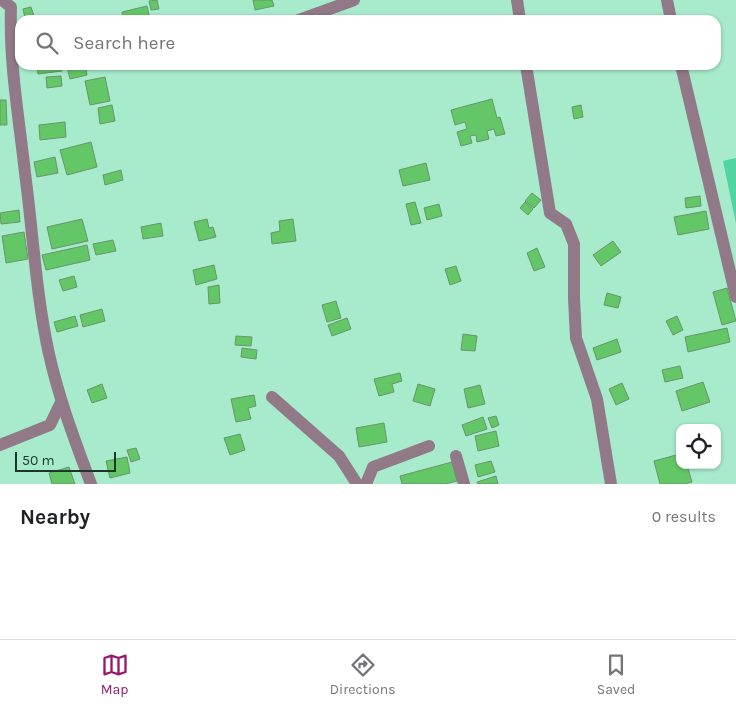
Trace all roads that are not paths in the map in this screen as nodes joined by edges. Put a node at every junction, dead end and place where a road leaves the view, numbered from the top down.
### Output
1 (354, 0) edge
2 (517, 0) edge
3 (667, 0) edge
4 (5, 1) edge
5 (313, 15) edge
6 (519, 15) edge
7 (670, 15) edge
8 (15, 34) edge
9 (18, 70) edge
10 (527, 70) edge
11 (683, 70) edge
12 (736, 297) edge
13 (272, 397) dead end
14 (61, 402) junction
15 (0, 445) edge
16 (429, 446) dead end
17 (456, 456) dead end
18 (91, 484) edge
19 (358, 484) edge
20 (366, 484) edge
21 (464, 484) edge
22 (611, 484) edge

1 - 5 street
2 - 6 street
3 - 7 street
4 - 8 street
9 - 14 street
10 - 22 street
11 - 12 street
13 - 19 street
14 - 15 street
14 - 18 street
16 - 20 street
17 - 21 street

